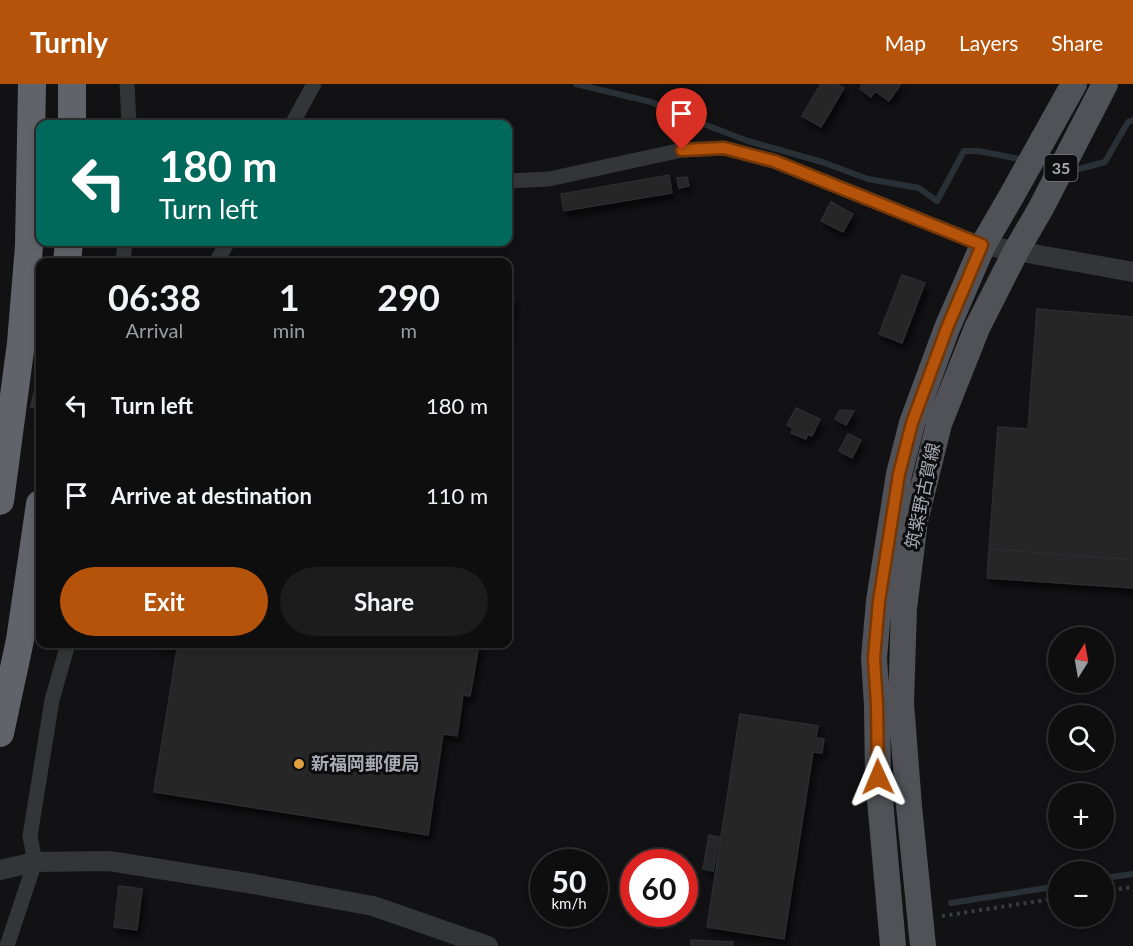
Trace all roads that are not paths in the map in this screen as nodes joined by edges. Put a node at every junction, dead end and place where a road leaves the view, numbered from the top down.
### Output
1 (32, 84) edge
2 (72, 84) edge
3 (127, 84) edge
4 (314, 84) edge
5 (1074, 84) edge
6 (1105, 84) edge
7 (72, 120) edge
8 (129, 120) edge
9 (294, 120) edge
10 (512, 181) edge
11 (982, 245) junction
12 (1016, 251) junction
13 (1133, 272) edge
14 (0, 501) edge
15 (36, 531) edge
16 (67, 648) edge
17 (0, 733) edge
18 (35, 862) junction
19 (0, 870) edge
20 (7, 946) edge
21 (488, 946) edge
22 (893, 946) edge
23 (923, 946) edge

1 - 14 highway
2 - 7 highway
3 - 8 street
4 - 9 street
5 - 11 main road, 筑紫野古賀線 / 35
6 - 12 main road, 筑紫野古賀線 / 35
10 - 11 street
11 - 12 street
11 - 22 main road, 筑紫野古賀線 / 35
12 - 13 street
12 - 23 main road, 筑紫野古賀線 / 35
15 - 17 highway
16 - 18 street
18 - 19 street
18 - 20 street
18 - 21 street

